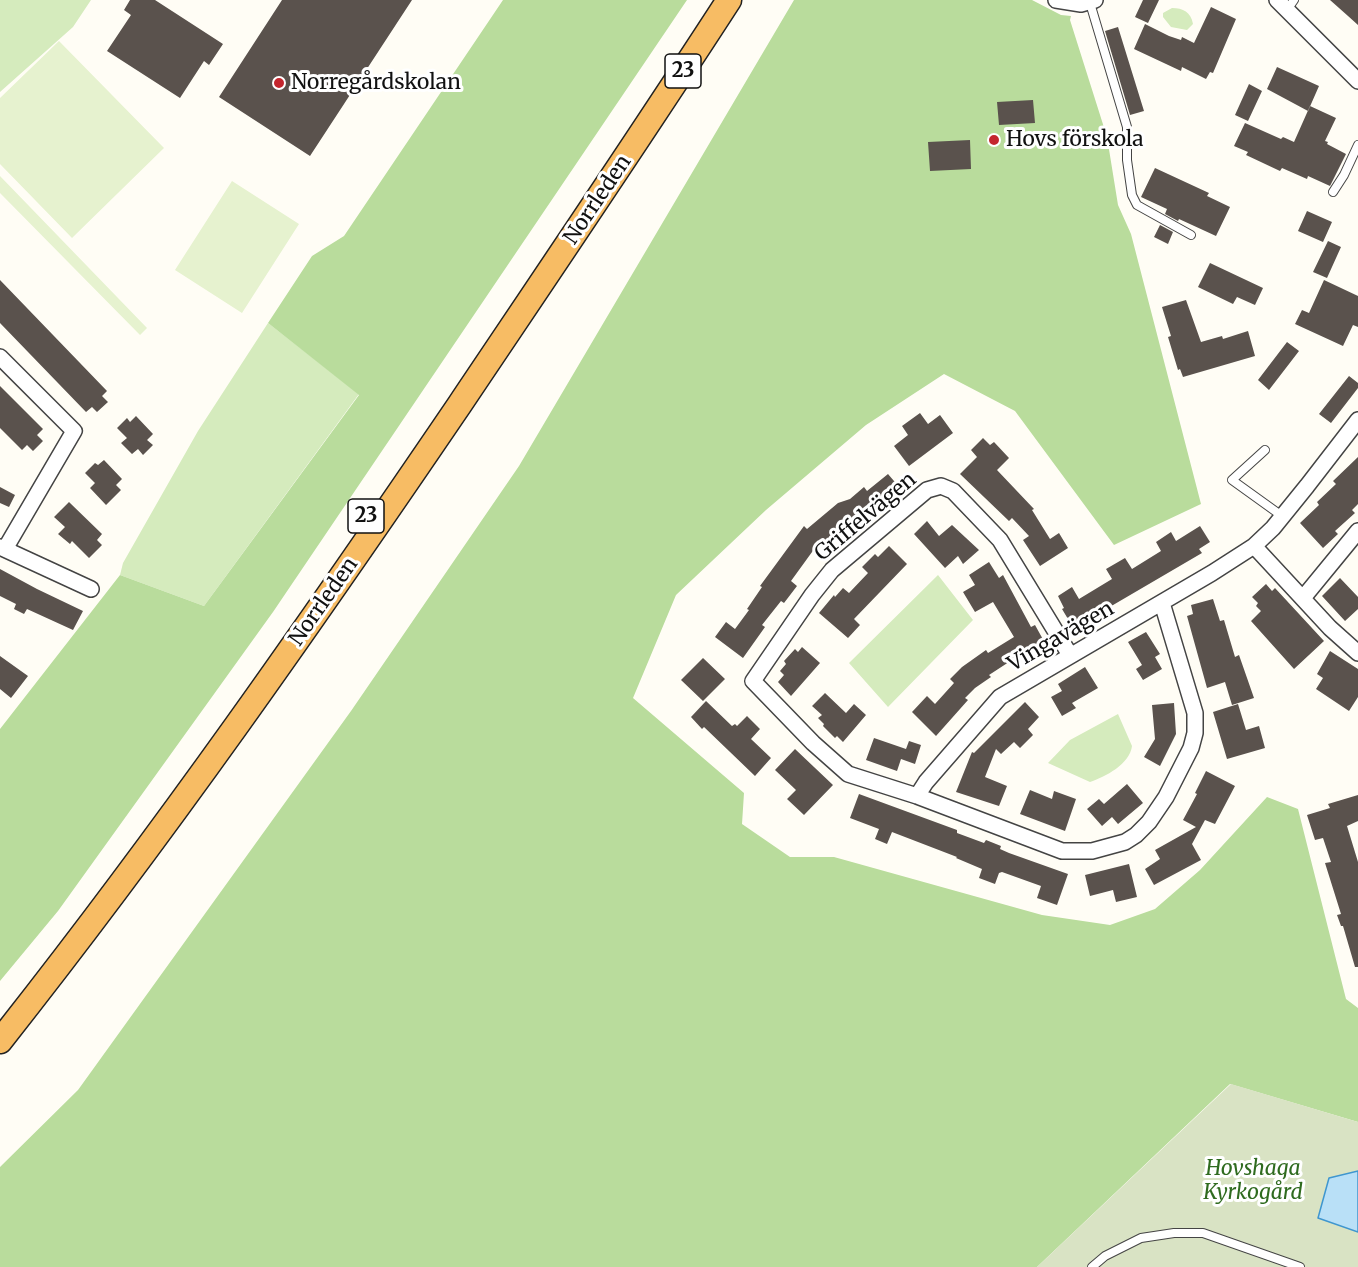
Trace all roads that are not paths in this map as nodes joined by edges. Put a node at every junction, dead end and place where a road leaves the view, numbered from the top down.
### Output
1 (712, 0) edge
2 (729, 0) edge
3 (1056, 0) edge
4 (1093, 1) edge
5 (1286, 3) edge
6 (1358, 81) edge
7 (1358, 145) edge
8 (1333, 192) dead end
9 (1191, 234) dead end
10 (0, 357) edge
11 (1358, 420) edge
12 (1265, 450) dead end
13 (1282, 516) junction
14 (1358, 531) edge
15 (1254, 546) junction
16 (2, 548) edge
17 (91, 589) dead end
18 (1303, 598) junction
19 (1162, 603) junction
20 (1358, 653) edge
21 (1070, 655) junction
22 (917, 796) junction
23 (0, 1018) edge
24 (0, 1041) edge
25 (1092, 1267) edge
26 (1300, 1267) edge

1 - 23 highway, Norrleden / 23
2 - 24 highway, Norrleden / 23
3 - 4 street
4 - 9 lane
5 - 6 street
7 - 8 lane
10 - 16 street
11 - 13 street, Vingavägen
12 - 13 lane
13 - 15 street, Vingavägen
14 - 18 street
15 - 18 street
15 - 19 street, Vingavägen
16 - 17 street
18 - 20 street
19 - 21 street, Vingavägen
19 - 22 street
21 - 22 street, Vingavägen
21 - 22 street, Griffelvägen
25 - 26 lane

